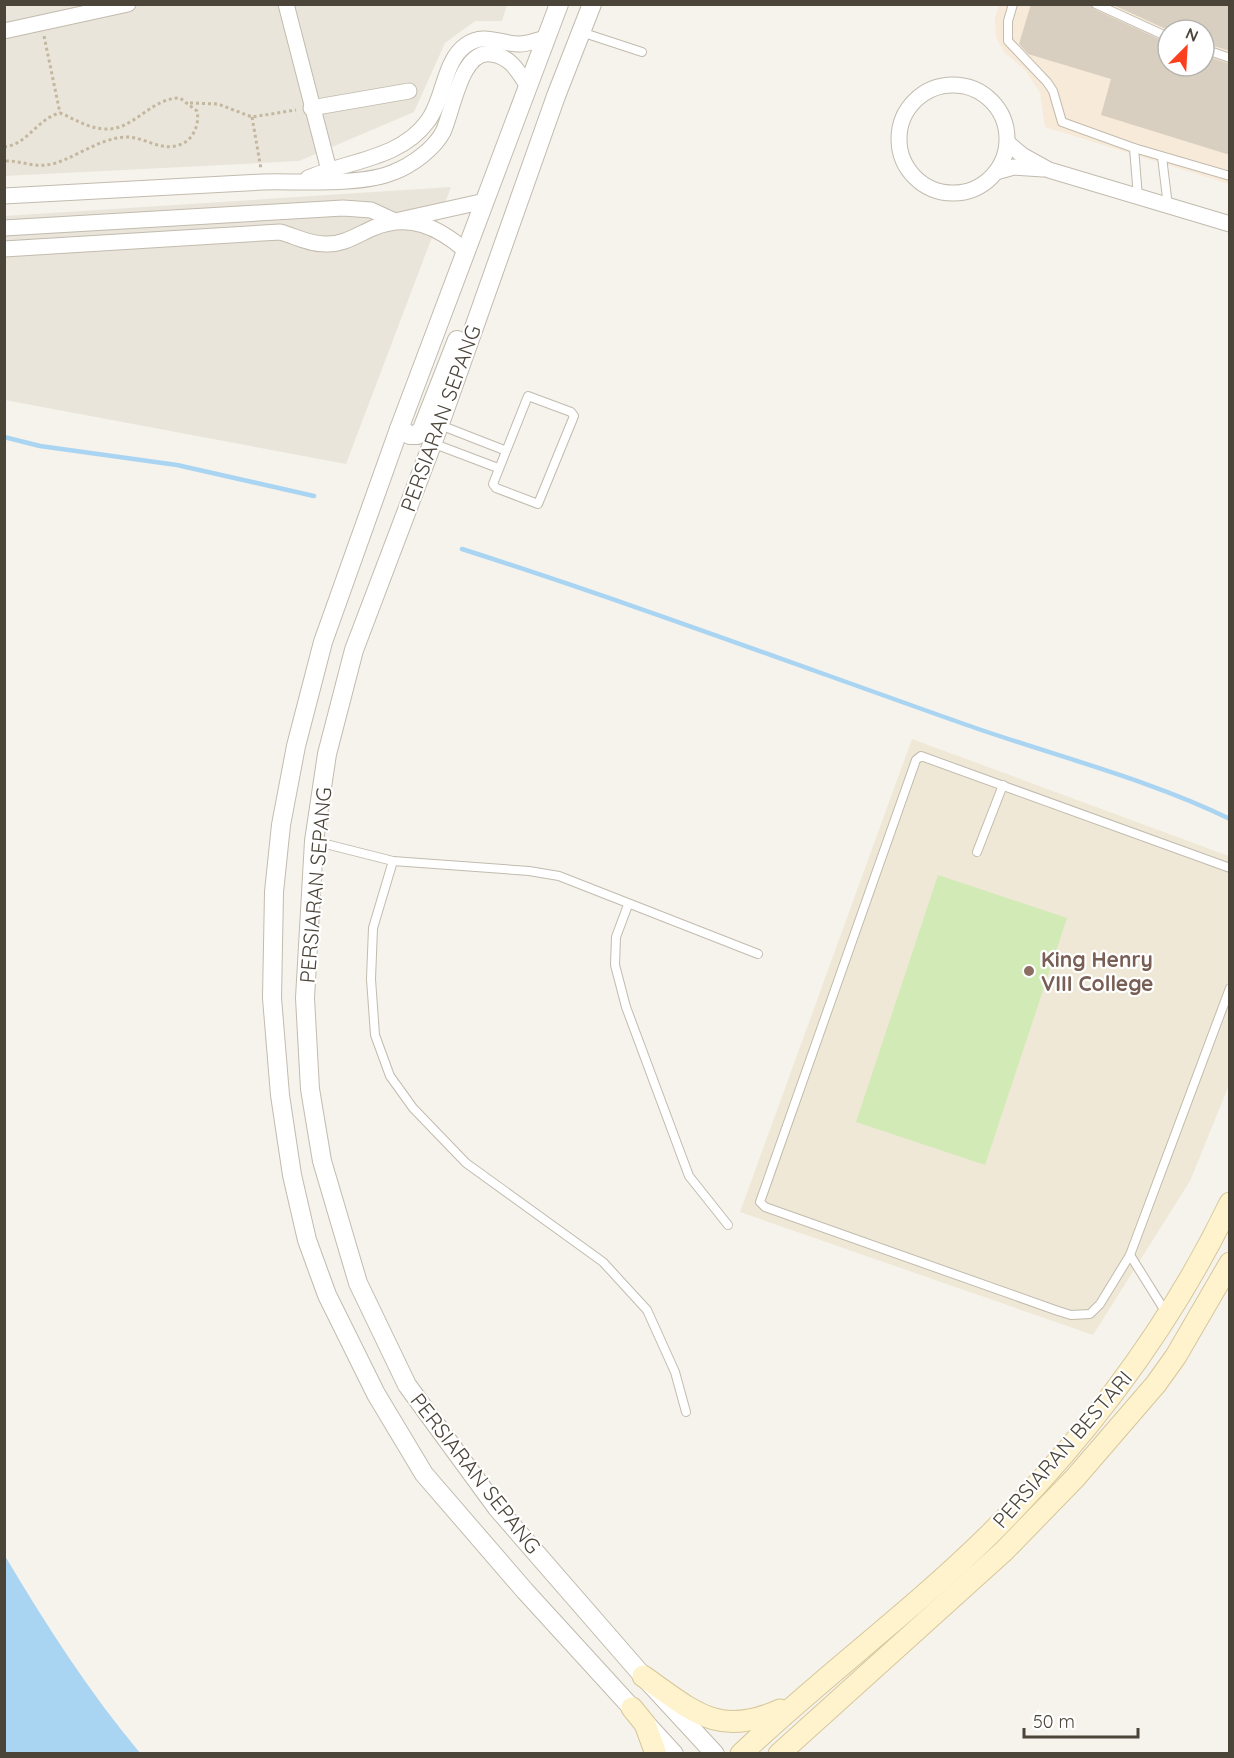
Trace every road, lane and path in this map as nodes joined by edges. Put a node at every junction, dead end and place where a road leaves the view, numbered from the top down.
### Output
1 (128, 4) edge
2 (286, 4) edge
3 (558, 4) edge
4 (592, 4) edge
5 (1013, 4) edge
6 (1096, 4) edge
7 (41, 23) junction
8 (4, 31) edge
9 (581, 32) junction
10 (1156, 32) edge
11 (546, 38) junction
12 (642, 52) dead end
13 (527, 86) junction
14 (409, 91) dead end
15 (190, 103) junction
16 (311, 108) junction
17 (60, 113) junction
18 (252, 117) junction
19 (1008, 142) junction
20 (4, 147) edge
21 (1134, 148) junction
22 (1162, 157) junction
23 (4, 161) edge
24 (1049, 170) junction
25 (996, 172) junction
26 (330, 175) junction
27 (1230, 176) edge
28 (263, 182) junction
29 (4, 196) edge
30 (1138, 197) junction
31 (484, 201) junction
32 (1168, 206) junction
33 (513, 215) junction
34 (395, 221) junction
35 (1230, 224) edge
36 (4, 228) edge
37 (4, 249) edge
38 (466, 250) junction
39 (439, 424) junction
40 (399, 429) junction
41 (432, 443) junction
42 (504, 450) junction
43 (498, 468) junction
44 (1003, 785) junction
45 (314, 841) junction
46 (977, 852) dead end
47 (393, 861) junction
48 (1230, 868) edge
49 (628, 904) junction
50 (758, 954) dead end
51 (1230, 988) edge
52 (1230, 1203) edge
53 (728, 1225) dead end
54 (1130, 1255) junction
55 (1230, 1263) edge
56 (1168, 1315) junction
57 (686, 1412) dead end
58 (643, 1676) junction
59 (794, 1704) junction
60 (632, 1708) junction
61 (813, 1720) junction
62 (656, 1754) edge
63 (674, 1754) edge
64 (715, 1754) edge
65 (741, 1754) edge
66 (778, 1754) edge
67 (796, 1754) edge

1 - 7 street
2 - 16 street
3 - 11 street, PERSIARAN SEPANG
4 - 9 street, PERSIARAN SEPANG
5 - 21 lane
6 - 10 lane
7 - 8 street
7 - 17 path
9 - 12 lane
9 - 33 street, PERSIARAN SEPANG
11 - 13 street, PERSIARAN SEPANG
11 - 26 street
13 - 26 street
13 - 31 street, PERSIARAN SEPANG
14 - 16 street
15 - 17 path
15 - 18 path
15 - 23 path
16 - 18 path
16 - 26 street
17 - 20 path
18 - 28 path
19 - 24 street
19 - 25 street
19 - 25 street
21 - 22 lane
21 - 30 lane
22 - 27 lane
22 - 32 lane
24 - 25 street
24 - 30 street
26 - 28 street
28 - 29 street
30 - 32 street
31 - 34 street
31 - 38 street, PERSIARAN SEPANG
32 - 35 street
33 - 39 street, PERSIARAN SEPANG
33 - 40 street
34 - 36 street
34 - 37 street
34 - 38 street
38 - 40 street, PERSIARAN SEPANG
39 - 41 street, PERSIARAN SEPANG
39 - 42 lane
40 - 60 street, PERSIARAN SEPANG
41 - 43 lane
41 - 45 street, PERSIARAN SEPANG
42 - 43 lane
42 - 43 lane
44 - 46 lane
44 - 48 lane
44 - 54 lane
45 - 47 lane
45 - 58 street, PERSIARAN SEPANG
47 - 49 lane
47 - 57 lane
49 - 50 lane
49 - 53 lane
51 - 54 lane
52 - 56 main road, PERSIARAN BESTARI
54 - 56 lane
55 - 61 main road, PERSIARAN BESTARI
56 - 59 main road, PERSIARAN BESTARI
58 - 59 main road
58 - 64 street, PERSIARAN SEPANG
59 - 65 main road, PERSIARAN BESTARI
60 - 62 main road
60 - 63 street, PERSIARAN SEPANG
61 - 66 main road, PERSIARAN BESTARI
61 - 67 main road

